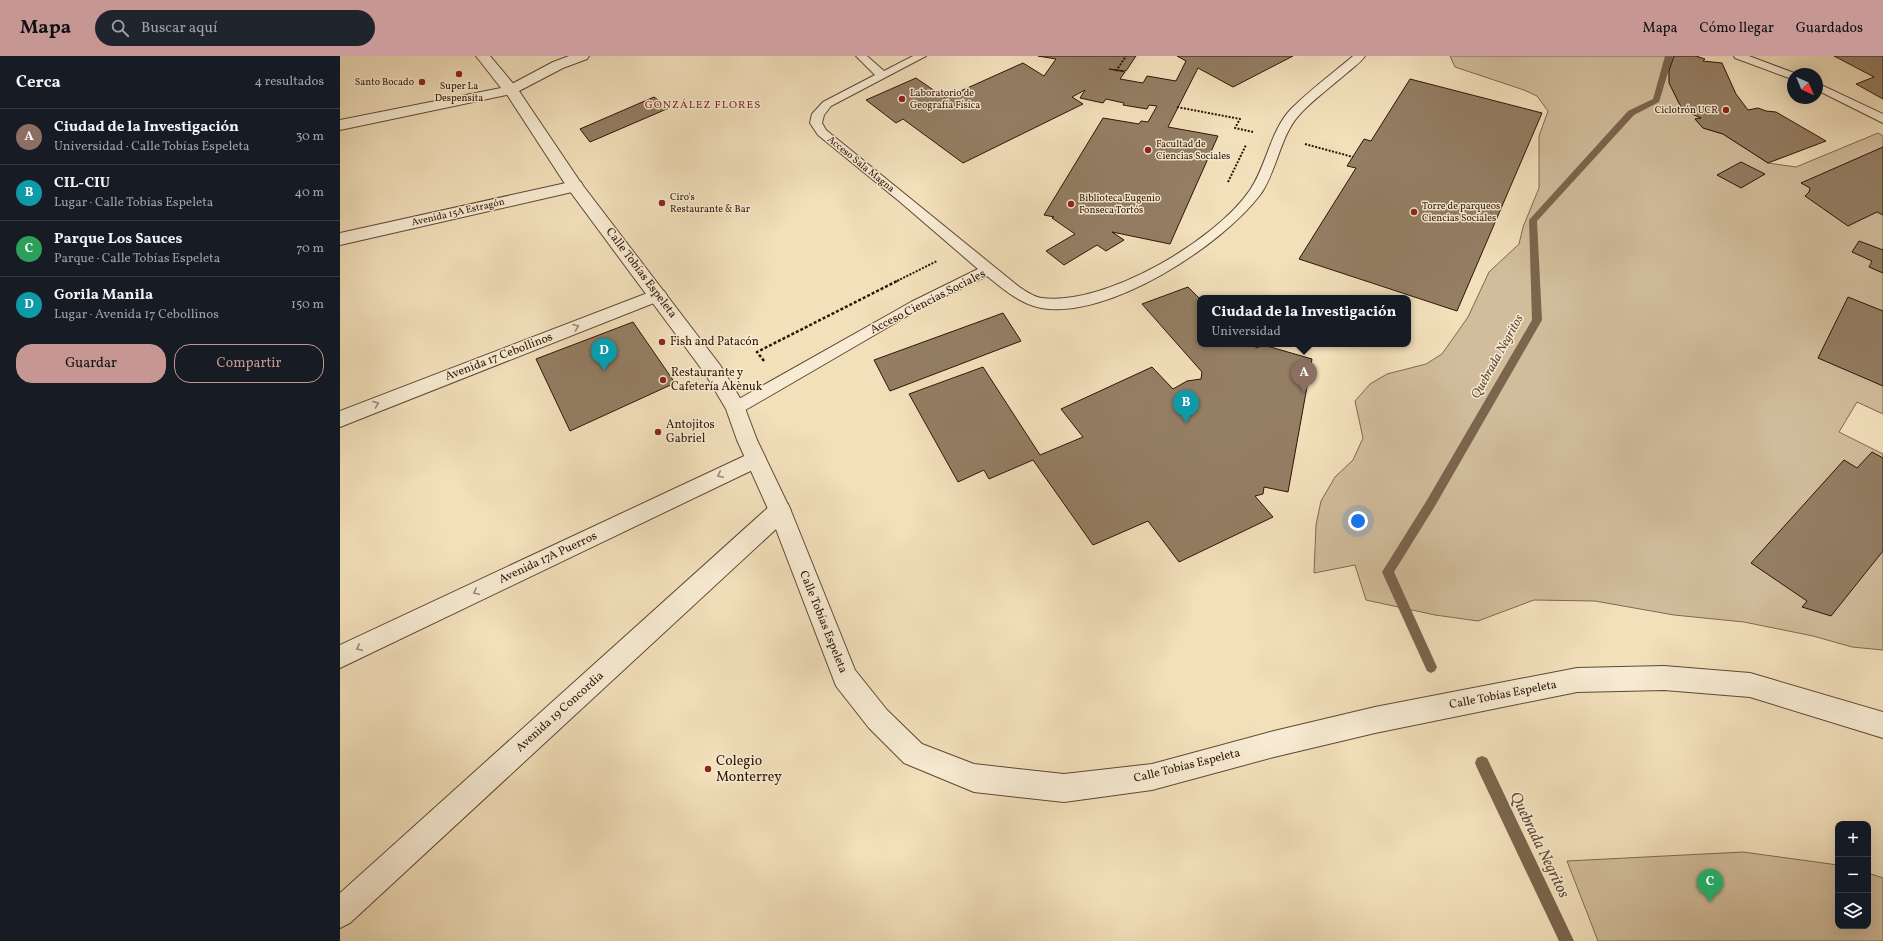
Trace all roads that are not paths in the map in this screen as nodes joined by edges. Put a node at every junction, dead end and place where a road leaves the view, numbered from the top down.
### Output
1 (483, 56) edge
2 (582, 56) edge
3 (861, 56) edge
4 (921, 56) edge
5 (1360, 56) edge
6 (1739, 56) edge
7 (1787, 74) edge
8 (882, 75) junction
9 (1823, 89) edge
10 (511, 90) junction
11 (1883, 118) edge
12 (340, 125) edge
13 (575, 186) junction
14 (340, 239) edge
15 (988, 270) junction
16 (658, 295) junction
17 (736, 408) junction
18 (340, 419) edge
19 (755, 458) junction
20 (780, 512) junction
21 (340, 657) edge
22 (1883, 725) edge
23 (340, 913) edge

1 - 10 street, Calle Tobías Espeleta
2 - 10 street
3 - 8 lane
4 - 8 lane, Acceso Sala Magna
5 - 15 lane, Acceso Ciencias Sociales
6 - 7 lane
8 - 15 lane, Acceso Sala Magna
9 - 11 lane
10 - 12 street
10 - 13 street, Calle Tobías Espeleta
13 - 14 street, Avenida 15A Estragón
13 - 16 street, Calle Tobías Espeleta
15 - 17 lane, Acceso Ciencias Sociales
16 - 17 street, Calle Tobías Espeleta
18 -> 16 street, Avenida 17 Cebollinos
17 - 19 street, Calle Tobías Espeleta
19 - 20 street, Calle Tobías Espeleta
19 -> 21 street, Avenida 17A Puerros
20 - 22 street, Calle Tobías Espeleta
20 - 23 street, Avenida 19 Concordia

